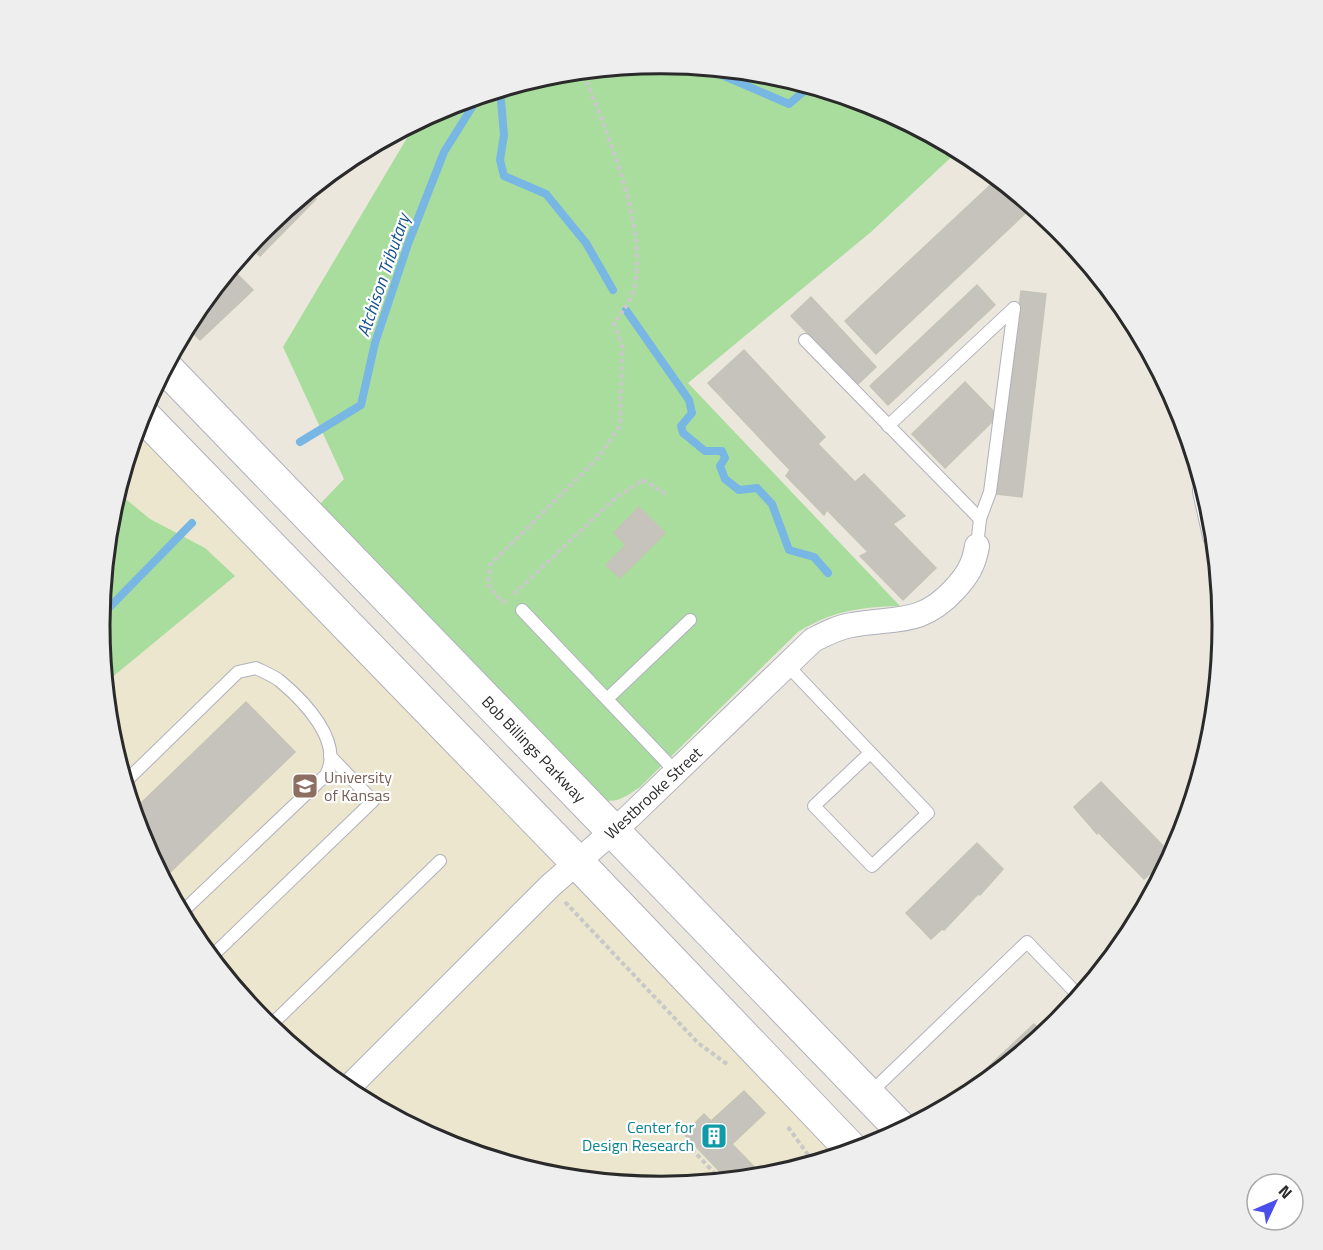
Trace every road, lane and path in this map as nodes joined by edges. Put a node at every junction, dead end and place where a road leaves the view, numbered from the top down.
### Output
1 (585, 79) edge
2 (805, 340) dead end
3 (171, 373) edge
4 (149, 421) edge
5 (888, 426) junction
6 (666, 494) dead end
7 (980, 519) junction
8 (977, 546) joint
9 (522, 610) dead end
10 (690, 620) dead end
11 (787, 665) junction
12 (607, 699) junction
13 (870, 753) junction
14 (330, 756) junction
15 (676, 772) junction
16 (131, 775) edge
17 (613, 831) junction
18 (440, 861) dead end
19 (577, 862) junction
20 (188, 907) edge
21 (217, 951) edge
22 (1074, 991) edge
23 (277, 1020) edge
24 (353, 1083) edge
25 (868, 1095) junction
26 (896, 1124) edge
27 (689, 1139) dead end
28 (847, 1144) edge
29 (715, 1174) edge

1 - 6 path
2 - 5 lane
3 - 17 main road, Bob Billings Parkway
4 - 19 main road
5 - 7 lane
5 - 7 lane
7 - 8 lane
8 - 11 street, Westbrooke Street
9 - 12 lane
10 - 12 lane
11 - 13 lane
11 - 15 street, Westbrooke Street
12 - 15 lane
13 - 13 lane
14 - 16 lane
14 - 20 lane
14 - 21 lane
15 - 17 street, Westbrooke Street
17 - 19 street, Westbrooke Street
17 - 25 main road, Bob Billings Parkway
18 - 23 lane
19 - 24 street, Westbrooke Street
19 - 28 main road
22 - 25 lane
25 - 26 main road, Bob Billings Parkway
27 - 29 path

